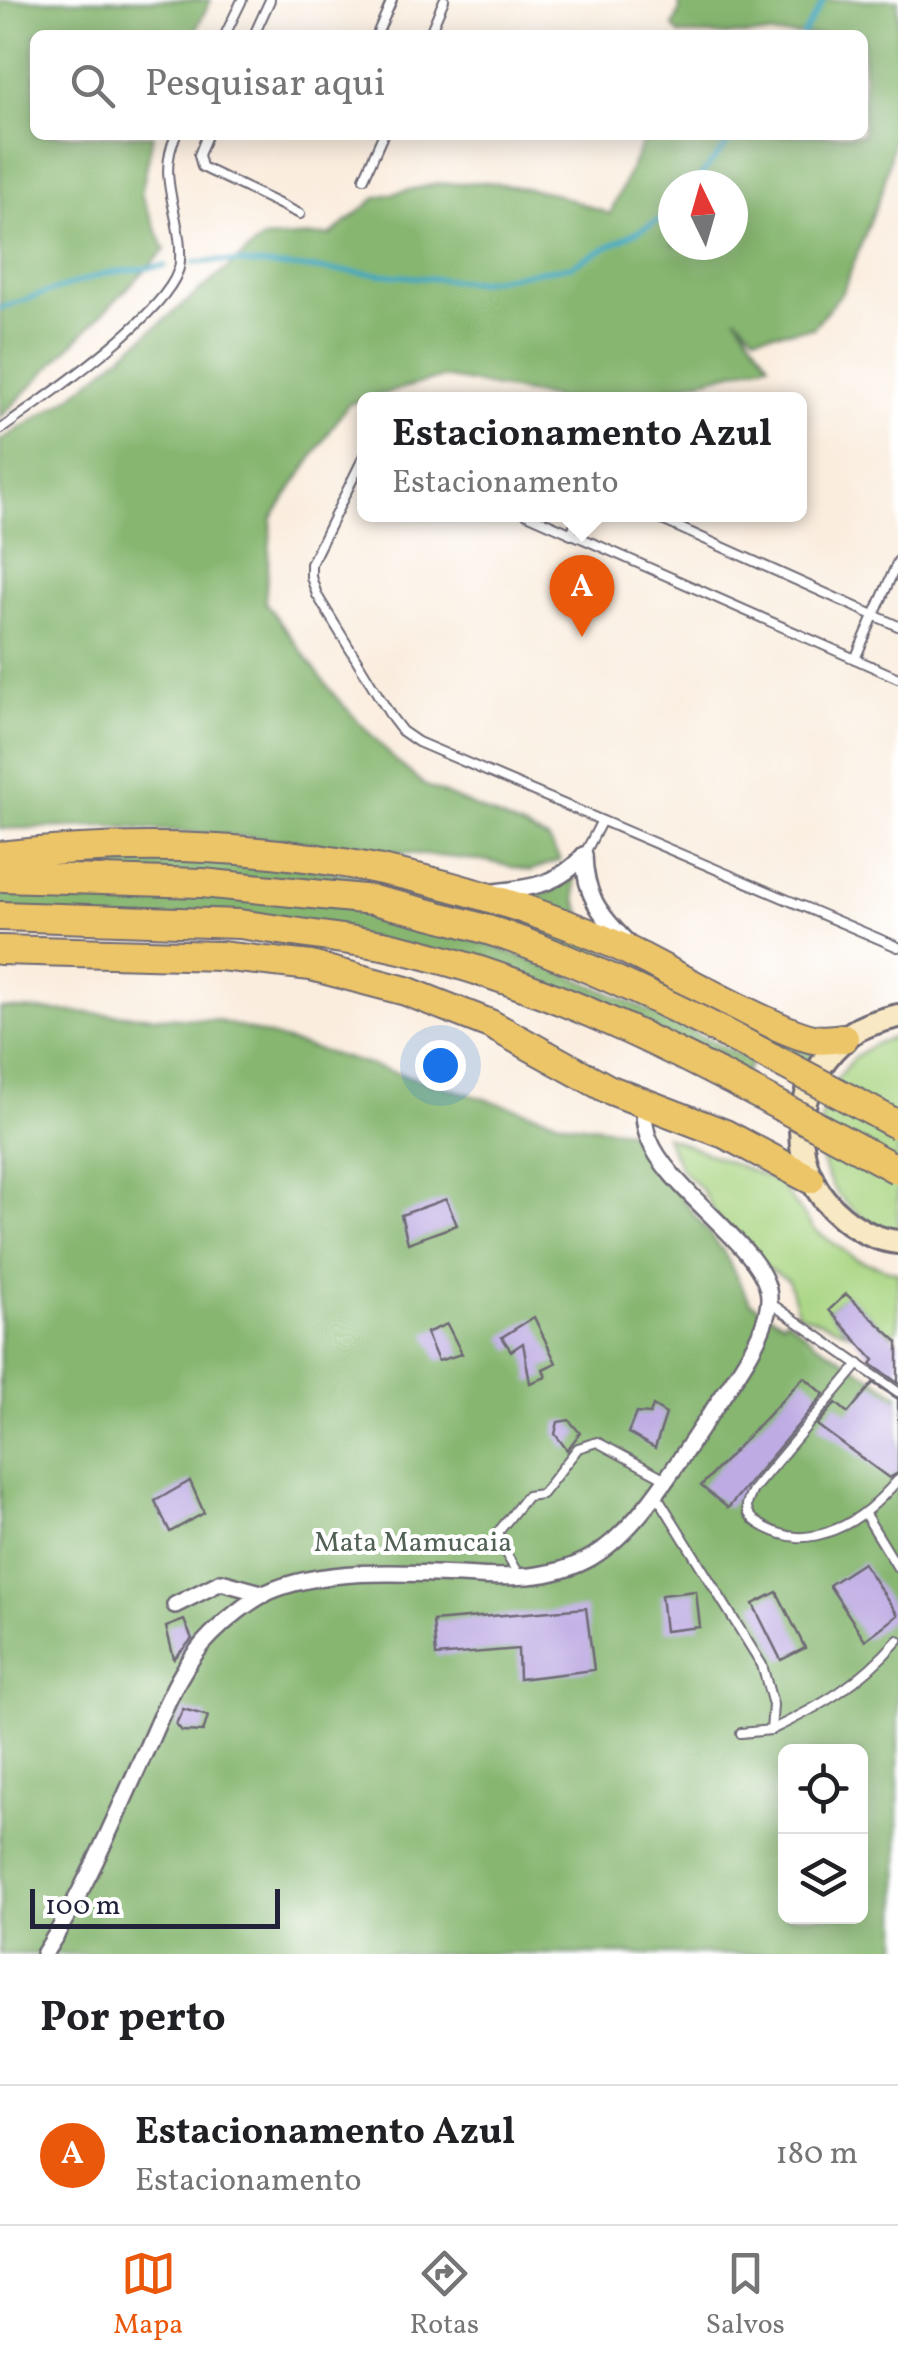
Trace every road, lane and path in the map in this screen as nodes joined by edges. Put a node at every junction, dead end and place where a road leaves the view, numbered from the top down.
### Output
1 (242, 0) edge
2 (270, 0) edge
3 (392, 0) edge
4 (444, 0) edge
5 (227, 30) edge
6 (256, 30) edge
7 (379, 30) edge
8 (430, 30) edge
9 (174, 140) edge
10 (205, 140) edge
11 (381, 140) edge
12 (364, 178) dead end
13 (300, 214) dead end
14 (0, 430) edge
15 (357, 470) edge
16 (543, 522) edge
17 (575, 522) edge
18 (667, 522) edge
19 (571, 535) junction
20 (898, 561) edge
21 (875, 614) junction
22 (898, 626) edge
23 (855, 659) junction
24 (898, 678) edge
25 (600, 822) junction
26 (584, 855) junction
27 (0, 856) edge
28 (0, 877) edge
29 (478, 895) junction
30 (0, 916) edge
31 (898, 948) edge
32 (0, 950) edge
33 (643, 958) junction
34 (898, 1016) edge
35 (844, 1038) junction
36 (643, 1102) junction
37 (898, 1126) edge
38 (898, 1170) edge
39 (810, 1178) junction
40 (898, 1242) edge
41 (769, 1302) junction
42 (859, 1364) junction
43 (898, 1392) edge
44 (666, 1480) junction
45 (898, 1480) edge
46 (656, 1494) junction
47 (865, 1514) junction
48 (898, 1568) edge
49 (520, 1578) junction
50 (264, 1594) junction
51 (176, 1605) dead end
52 (898, 1640) edge
53 (770, 1730) junction
54 (742, 1733) dead end
55 (44, 1954) edge

1 - 5 lane
2 - 6 lane
3 - 7 lane
4 - 8 lane
9 - 14 lane
10 - 13 lane
11 - 12 lane
15 - 25 lane
16 - 19 lane
17 - 19 lane
18 - 21 lane
19 - 23 lane
20 - 21 lane
21 - 22 lane
21 - 23 lane
23 - 24 lane
25 - 26 lane
25 - 31 lane
26 - 29 street
26 - 33 street
27 - 29 highway
28 - 37 highway, bridge
29 - 33 highway
30 - 38 highway, bridge
32 - 36 highway
33 - 35 highway
34 - 35 main road
35 - 39 main road
36 - 39 highway
36 - 41 street
39 - 40 main road
41 - 42 lane
41 - 44 street
42 - 43 lane
42 - 47 lane
44 - 46 street
44 - 49 lane
45 - 47 lane
46 - 49 street
46 - 53 lane
47 - 48 lane
49 - 50 street
50 - 51 street
50 - 55 street
52 - 53 lane
53 - 54 lane

